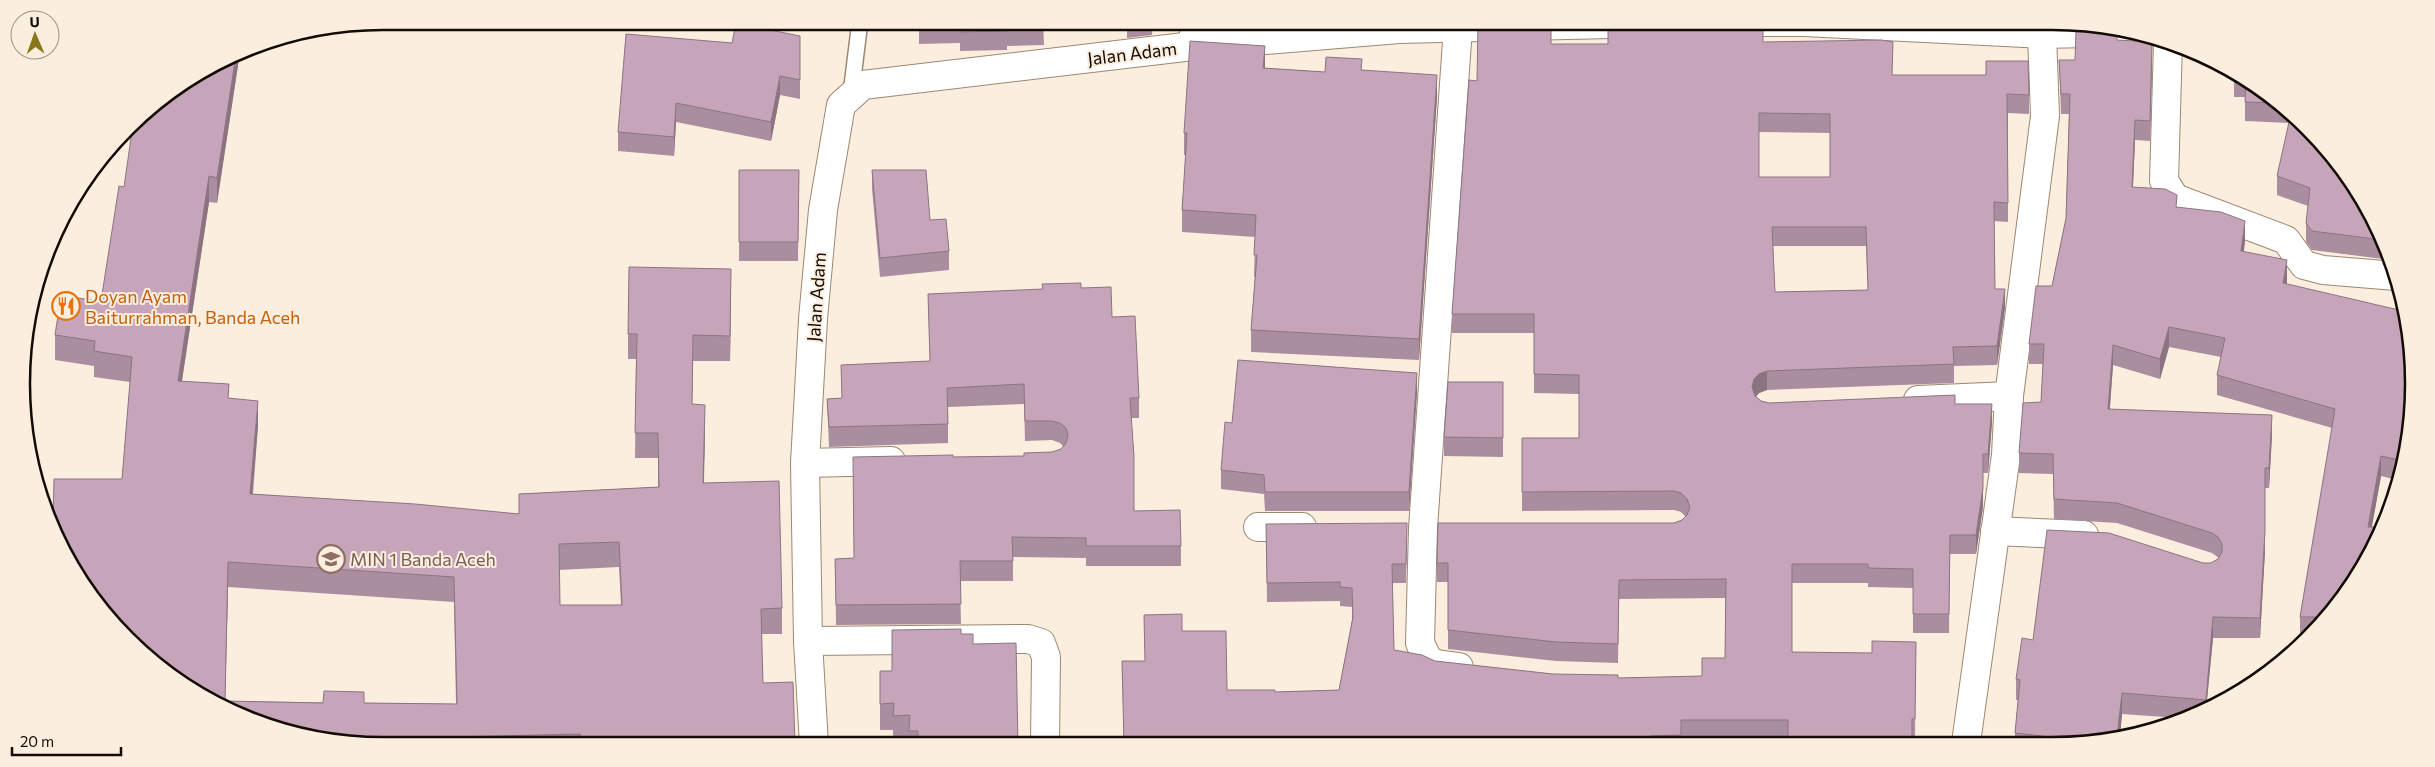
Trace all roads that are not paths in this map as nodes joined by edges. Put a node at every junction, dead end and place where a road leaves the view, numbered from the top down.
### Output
1 (859, 30) edge
2 (1348, 30) edge
3 (1458, 30) edge
4 (1963, 30) edge
5 (1194, 33) edge
6 (2096, 33) edge
7 (2042, 34) junction
8 (2168, 50) edge
9 (851, 94) junction
10 (2388, 275) edge
11 (1405, 375) edge
12 (1435, 377) junction
13 (2009, 396) junction
14 (1893, 401) edge
15 (914, 460) edge
16 (805, 463) junction
17 (1258, 527) dead end
18 (1326, 528) edge
19 (1394, 528) edge
20 (1423, 528) junction
21 (1452, 528) edge
22 (1996, 531) junction
23 (2106, 537) edge
24 (808, 640) junction
25 (1486, 670) edge
26 (814, 737) edge
27 (1045, 737) edge
28 (1967, 737) edge

1 - 9 lane
2 - 5 street, Jalan Adam
3 - 12 street
4 - 7 street
5 - 9 street, Jalan Adam
6 - 7 street
7 - 13 street
8 - 10 street
9 - 16 street, Jalan Adam
11 - 12 street
12 - 20 street
13 - 14 street
13 - 22 street
15 - 16 street
16 - 24 street, Jalan Adam
17 - 18 street
19 - 20 street
20 - 21 street
20 - 25 street
22 - 23 street
22 - 28 street
24 - 26 street, Jalan Adam
24 - 27 street

